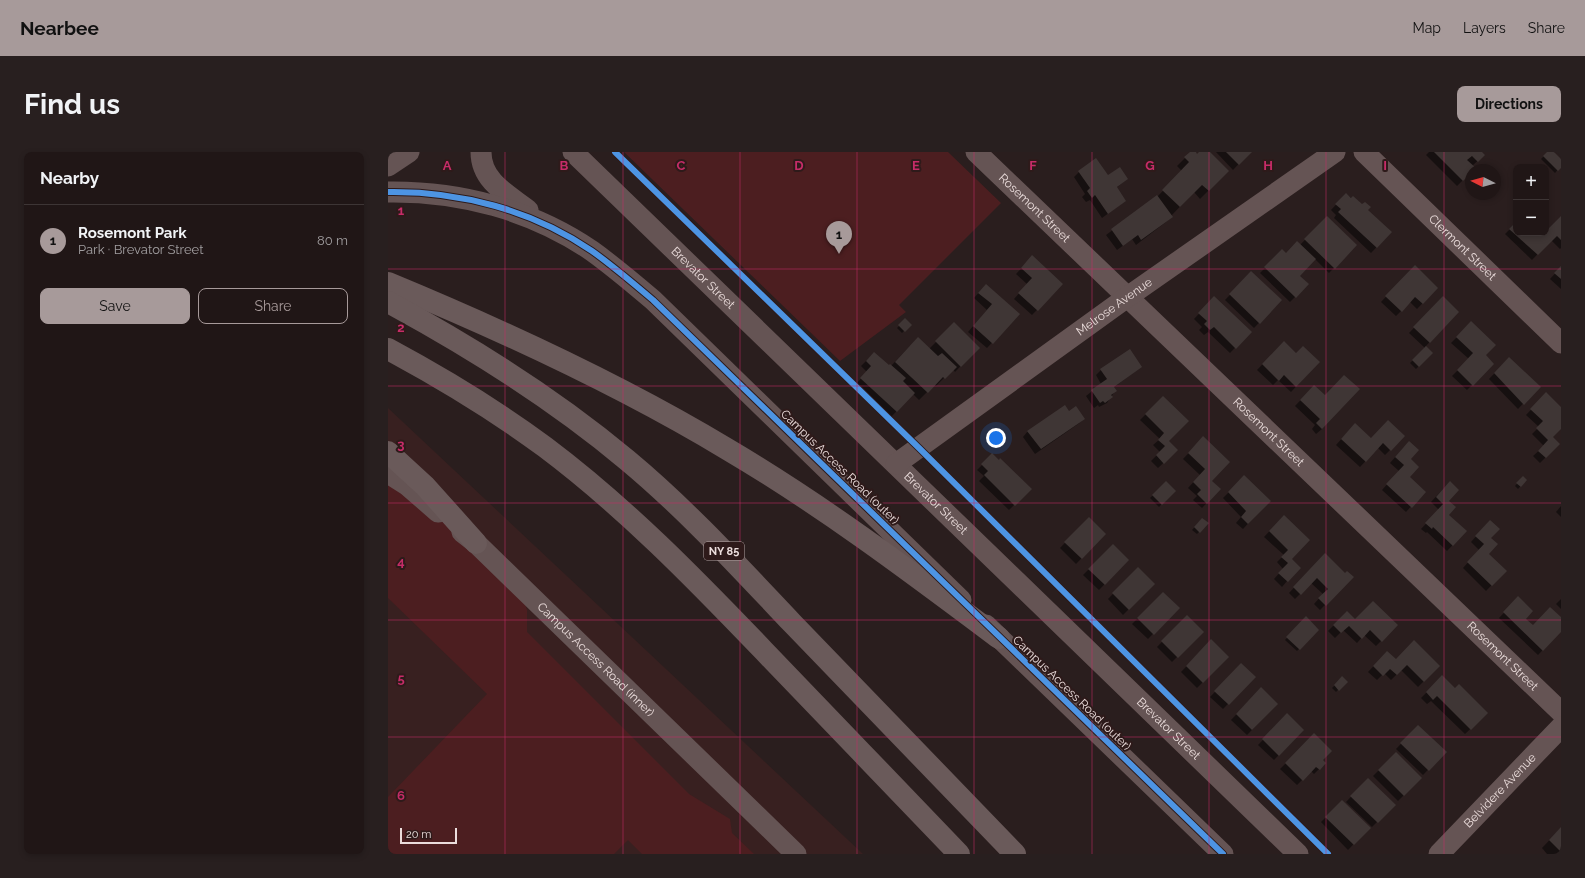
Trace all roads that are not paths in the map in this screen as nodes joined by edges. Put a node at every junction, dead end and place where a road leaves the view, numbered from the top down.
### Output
1 (409, 152) edge
2 (481, 152) edge
3 (573, 152) edge
4 (976, 152) edge
5 (1335, 152) edge
6 (1364, 152) edge
7 (388, 166) edge
8 (388, 192) edge
9 (550, 228) junction
10 (388, 283) edge
11 (1126, 298) junction
12 (388, 302) edge
13 (1561, 343) edge
14 (388, 349) edge
15 (388, 452) edge
16 (896, 464) junction
17 (388, 474) edge
18 (476, 544) junction
19 (999, 638) junction
20 (1561, 712) edge
21 (1561, 727) edge
22 (796, 854) edge
23 (959, 854) edge
24 (1015, 854) edge
25 (1223, 854) edge
26 (1298, 854) edge
27 (1439, 854) edge

1 - 7 street
2 - 9 street
3 - 16 street, Brevator Street
4 - 11 street, Rosemont Street
5 - 11 street, Melrose Avenue
6 - 13 street, Clermont Street
8 - 9 street, Campus Access Road (outer)
9 - 19 street, Campus Access Road (outer)
10 - 19 highway
11 - 16 street, Melrose Avenue
11 - 20 street, Rosemont Street
12 - 24 highway, NY 85
14 - 23 highway
15 - 18 highway
16 - 26 street, Brevator Street
17 - 18 street, Campus Access Road (inner)
18 - 22 street, Campus Access Road (inner)
19 - 25 street, Campus Access Road (outer)
21 - 27 street, Belvidere Avenue

